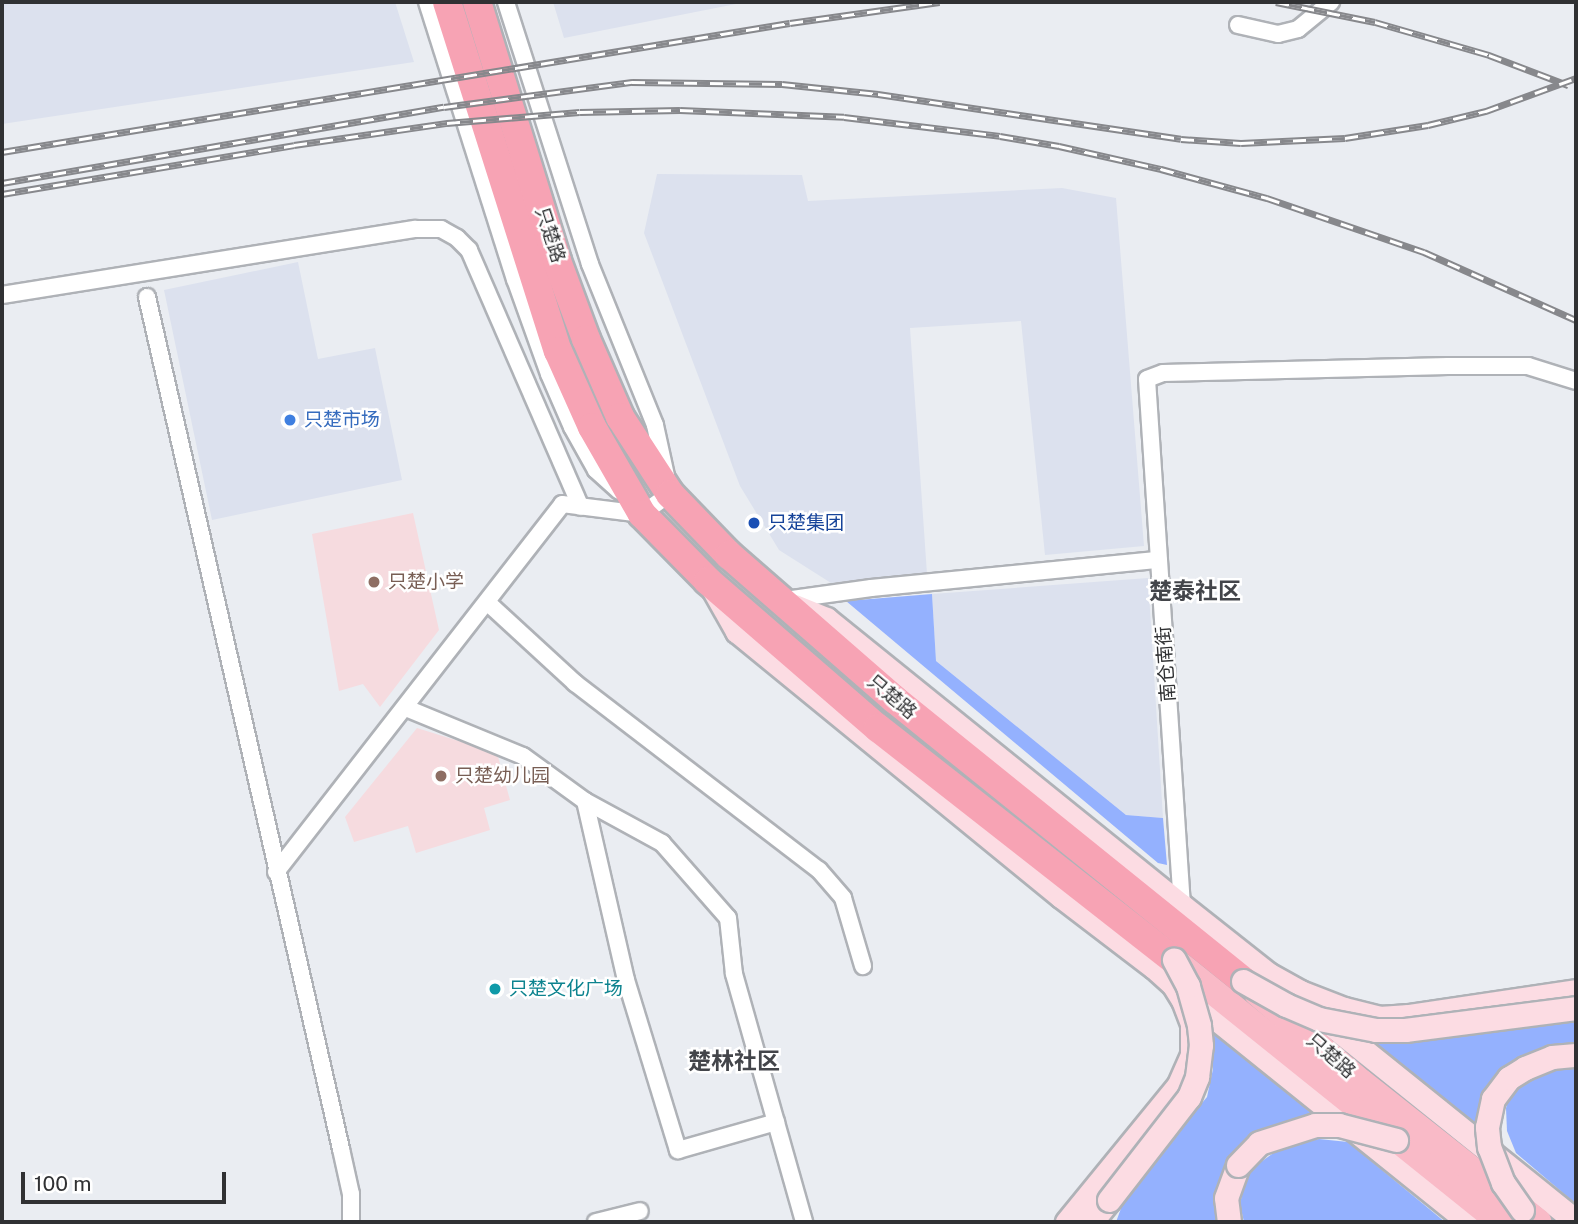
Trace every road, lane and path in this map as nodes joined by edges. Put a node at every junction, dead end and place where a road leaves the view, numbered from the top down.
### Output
1 (427, 2) edge
2 (447, 2) edge
3 (477, 2) edge
4 (506, 2) edge
5 (1331, 2) edge
6 (1238, 24) dead end
7 (2, 295) edge
8 (147, 297) dead end
9 (1576, 381) edge
10 (670, 494) junction
11 (581, 507) junction
12 (642, 514) junction
13 (1159, 560) junction
14 (708, 581) junction
15 (779, 600) junction
16 (487, 602) junction
17 (406, 708) junction
18 (585, 801) junction
19 (276, 872) junction
20 (1182, 906) junction
21 (863, 966) dead end
22 (1174, 972) junction
23 (1255, 978) junction
24 (1576, 991) edge
25 (1576, 1008) edge
26 (1576, 1055) edge
27 (776, 1122) junction
28 (1396, 1140) junction
29 (640, 1210) dead end
30 (1106, 1211) edge
31 (1520, 1218) edge
32 (1576, 1221) edge
33 (351, 1222) edge
34 (596, 1222) edge
35 (804, 1222) edge
36 (1067, 1222) edge
37 (1091, 1222) edge
38 (1229, 1222) edge
39 (1469, 1222) edge

1 - 12 street
2 - 12 highway, 只楚路
3 - 10 highway, 只楚路
4 - 10 street
5 - 6 street
7 - 11 street
8 - 19 street
9 - 13 street, 南仓南街
10 - 12 street
10 - 15 highway, 只楚路
11 - 12 street
11 - 16 street
12 - 14 highway, 只楚路
13 - 15 street
13 - 20 street, 南仓南街
14 - 22 highway, 只楚路
14 - 22 main road
15 - 20 main road
15 - 23 highway, 只楚路
16 - 17 street
16 - 21 street
17 - 18 street
17 - 19 street
18 - 27 street
18 - 27 street
19 - 33 street
20 - 23 main road
22 - 28 main road, 只楚路, bridge
22 - 30 main road, bridge
22 - 36 main road
22 - 39 main road
23 - 24 main road
23 - 25 main road, bridge
23 - 31 main road, 只楚路, bridge
23 - 32 main road
26 - 31 main road, bridge
27 - 35 street
28 - 31 main road, 只楚路
28 - 38 main road, bridge
29 - 34 street
30 - 37 main road

